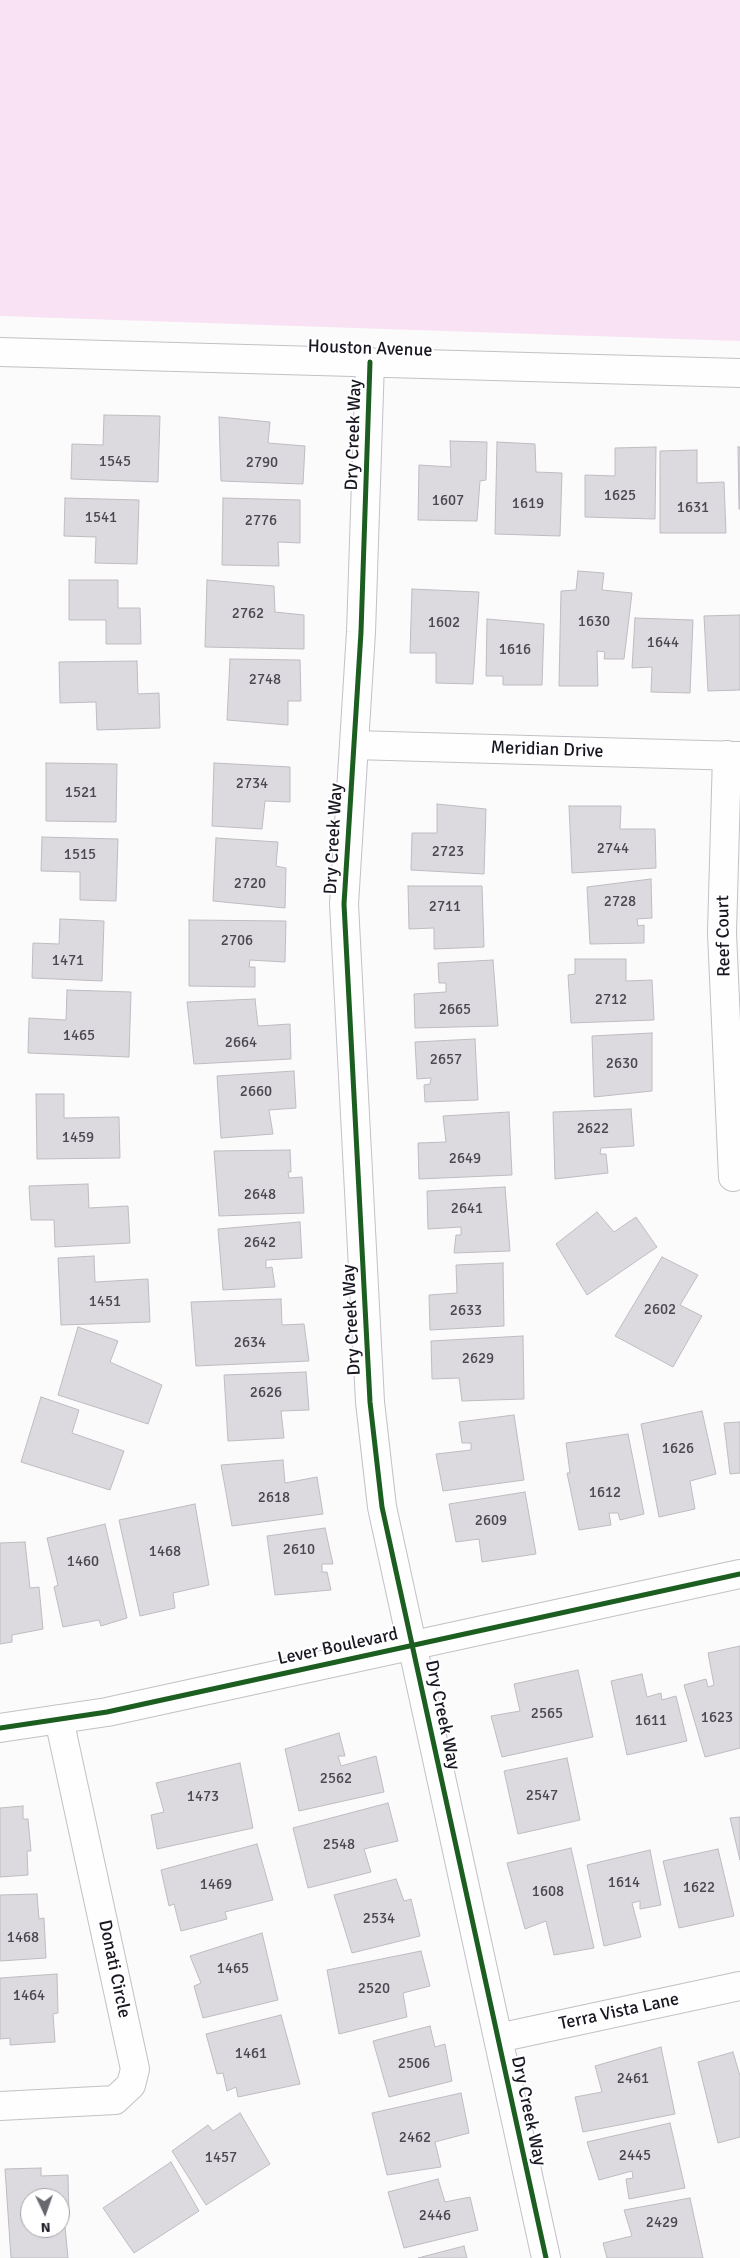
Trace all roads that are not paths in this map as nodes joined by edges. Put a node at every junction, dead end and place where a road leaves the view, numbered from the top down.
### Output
1 (0, 352) edge
2 (370, 362) junction
3 (740, 373) edge
4 (354, 745) junction
5 (734, 756) edge
6 (733, 1177) dead end
7 (740, 1574) edge
8 (413, 1644) junction
9 (59, 1719) junction
10 (0, 1728) edge
11 (740, 1986) edge
12 (498, 2038) junction
13 (0, 2106) edge
14 (546, 2258) edge

1 - 2 street, Houston Avenue
2 - 3 street, Houston Avenue
2 - 4 street, Dry Creek Way
4 - 5 street, Meridian Drive
4 - 8 street, Dry Creek Way
5 - 6 street, Reef Court
7 - 8 street, Lever Boulevard
8 - 9 street, Lever Boulevard
8 - 12 street, Dry Creek Way
9 - 10 street, Lever Boulevard
9 - 13 street, Donati Circle
11 - 12 street, Terra Vista Lane
12 - 14 street, Dry Creek Way

